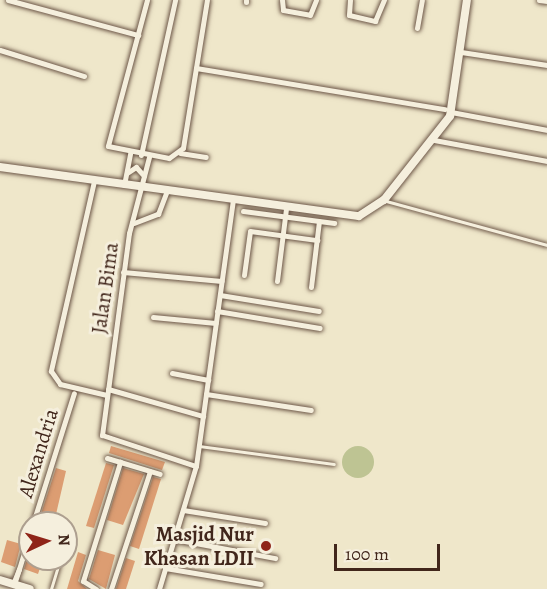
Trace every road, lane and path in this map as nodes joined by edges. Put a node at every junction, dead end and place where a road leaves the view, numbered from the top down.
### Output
1 (8, 0) edge
2 (147, 0) edge
3 (175, 0) edge
4 (207, 0) edge
5 (282, 0) edge
6 (316, 0) edge
7 (350, 0) edge
8 (384, 0) edge
9 (422, 0) edge
10 (467, 0) edge
11 (538, 0) edge
12 (547, 1) edge
13 (417, 28) dead end
14 (138, 35) junction
15 (0, 50) edge
16 (461, 52) junction
17 (547, 65) edge
18 (196, 68) junction
19 (84, 76) dead end
20 (448, 110) junction
21 (547, 130) edge
22 (434, 140) junction
23 (130, 153) junction
24 (180, 153) junction
25 (141, 155) junction
26 (149, 157) junction
27 (206, 157) dead end
28 (547, 161) edge
29 (0, 167) edge
30 (126, 174) junction
31 (94, 181) junction
32 (143, 183) junction
33 (124, 185) junction
34 (167, 191) junction
35 (384, 200) junction
36 (233, 201) junction
37 (243, 210) dead end
38 (285, 212) junction
39 (319, 221) junction
40 (134, 223) junction
41 (334, 223) dead end
42 (283, 236) junction
43 (316, 240) junction
44 (547, 245) edge
45 (123, 272) junction
46 (244, 275) dead end
47 (222, 281) junction
48 (277, 281) dead end
49 (311, 287) dead end
50 (220, 295) junction
51 (218, 311) junction
52 (319, 311) dead end
53 (153, 317) dead end
54 (216, 323) junction
55 (320, 328) dead end
56 (172, 373) dead end
57 (208, 380) junction
58 (107, 392) junction
59 (74, 393) dead end
60 (206, 393) junction
61 (311, 410) dead end
62 (203, 416) junction
63 (199, 446) junction
64 (107, 459) dead end
65 (120, 462) junction
66 (334, 464) dead end
67 (196, 466) junction
68 (150, 471) junction
69 (160, 474) dead end
70 (183, 510) junction
71 (37, 511) edge
72 (266, 523) dead end
73 (174, 539) junction
74 (275, 558) dead end
75 (165, 568) junction
76 (19, 571) edge
77 (56, 571) edge
78 (0, 580) edge
79 (261, 584) dead end
80 (20, 586) edge
81 (51, 589) edge
82 (96, 589) edge
83 (111, 589) edge
84 (159, 589) edge

1 - 14 street
2 - 14 street
3 - 25 street
4 - 18 street
5 - 6 street
7 - 8 street
9 - 13 street
10 - 16 street
11 - 12 street
14 - 23 street
15 - 19 street
16 - 17 street
16 - 20 street
18 - 20 street
18 - 24 street
20 - 21 street
20 - 22 street
22 - 28 street
22 - 35 street
23 - 25 street
23 - 30 street
24 - 26 street
24 - 27 street
25 - 26 street
26 - 32 street, Jalan Bima
29 - 31 street
30 - 32 street
30 - 33 street
31 - 33 street
31 - 58 street
32 - 33 street
32 - 34 street
32 - 40 street, Jalan Bima
34 - 36 street
34 - 40 street
35 - 38 street
35 - 44 lane
36 - 38 street
36 - 47 street
37 - 38 street
38 - 39 street
38 - 42 street
39 - 41 street
39 - 43 street
40 - 45 street, Jalan Bima
42 - 43 street
42 - 46 street
42 - 48 street
43 - 49 street
45 - 47 street
45 - 58 street, Jalan Bima
47 - 50 street
50 - 51 street
50 - 52 street
51 - 54 street
51 - 55 street
53 - 54 street
54 - 57 street
56 - 57 street
57 - 60 street
58 - 62 street
58 - 67 street, Jalan Bima
59 - 71 street, Alexandria
60 - 61 street
60 - 62 street
62 - 63 street
63 - 66 lane
63 - 67 street
64 - 65 street
65 - 68 street
65 - 82 street
67 - 70 street
68 - 69 street
68 - 83 street
70 - 72 street
70 - 73 street
73 - 74 street
73 - 75 street
75 - 79 street
75 - 84 street
76 - 80 street
77 - 81 lane
78 - 80 street

